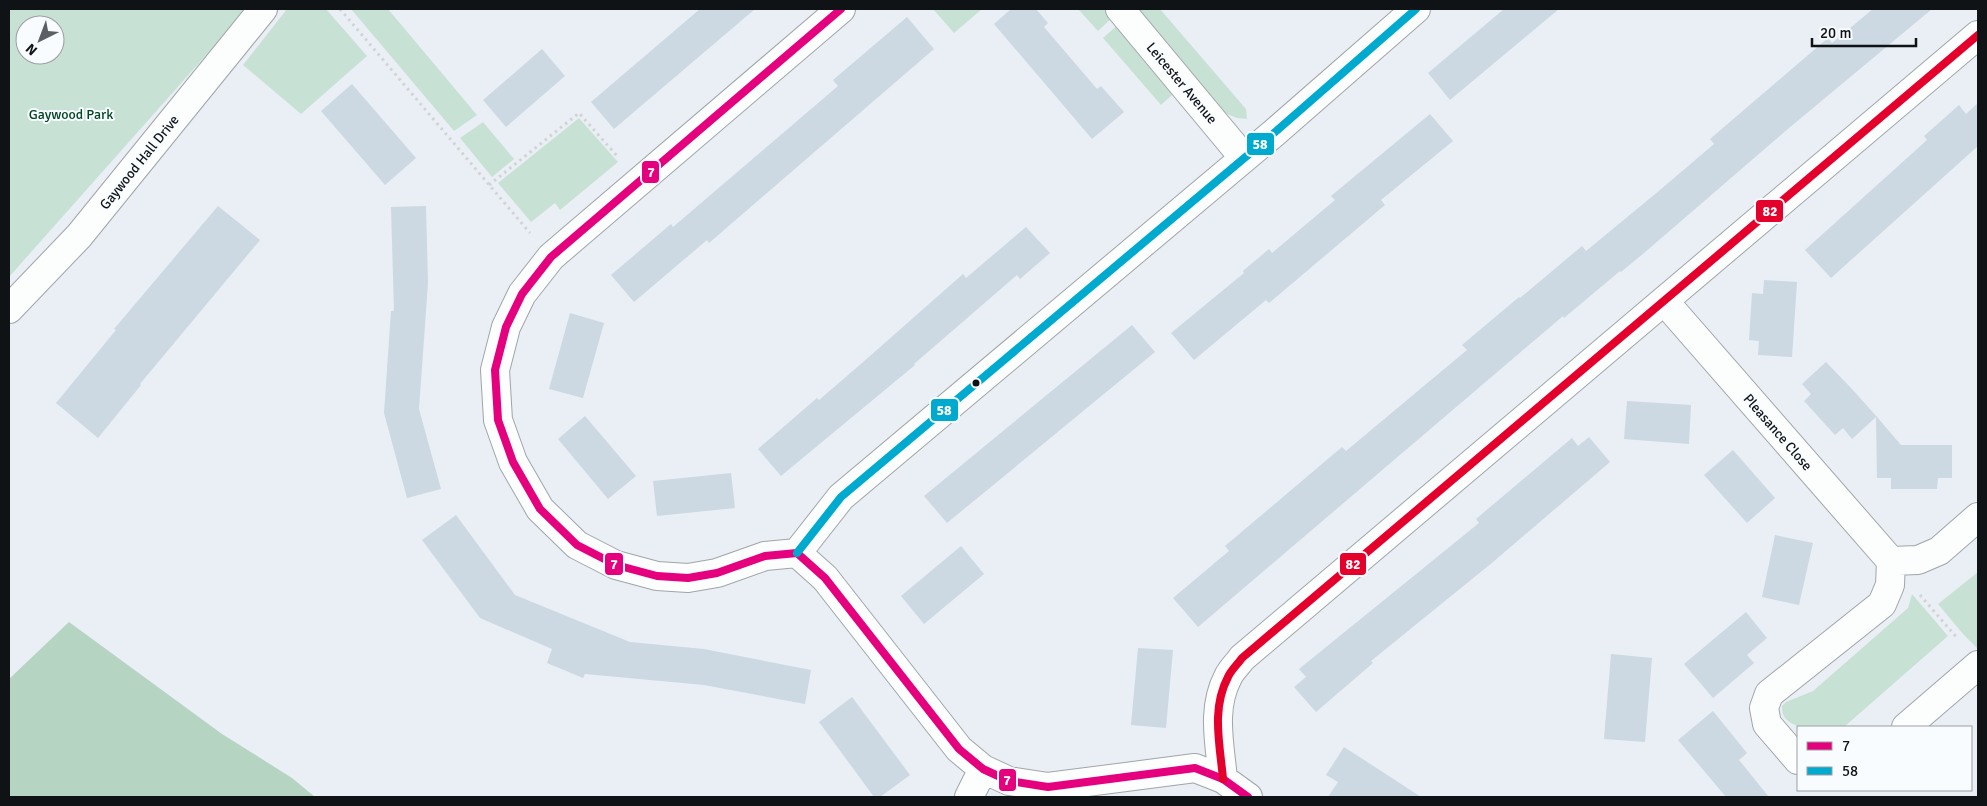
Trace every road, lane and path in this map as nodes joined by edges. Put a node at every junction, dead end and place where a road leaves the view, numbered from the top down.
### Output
1 (263, 9) edge
2 (340, 9) edge
3 (841, 9) edge
4 (1120, 9) edge
5 (1416, 9) edge
6 (1978, 35) edge
7 (1244, 158) junction
8 (639, 182) junction
9 (489, 185) junction
10 (551, 257) junction
11 (1665, 302) junction
12 (9, 309) edge
13 (1978, 517) edge
14 (796, 554) junction
15 (1891, 561) junction
16 (1960, 641) dead end
17 (1978, 665) edge
18 (1907, 726) edge
19 (1797, 759) edge
20 (983, 770) junction
21 (1223, 779) junction
22 (969, 797) edge
23 (1248, 797) edge

1 - 12 street, Gaywood Hall Drive
2 - 9 path
3 - 8 street
4 - 7 street, Leicester Avenue
5 - 7 street
6 - 11 street
7 - 14 street
8 - 9 path
8 - 10 street
9 - 10 path
10 - 14 street
11 - 15 street, Pleasance Close
11 - 21 street
13 - 15 street
14 - 20 street
15 - 16 path
15 - 19 street
17 - 18 street
20 - 21 street
20 - 22 street
21 - 23 street

